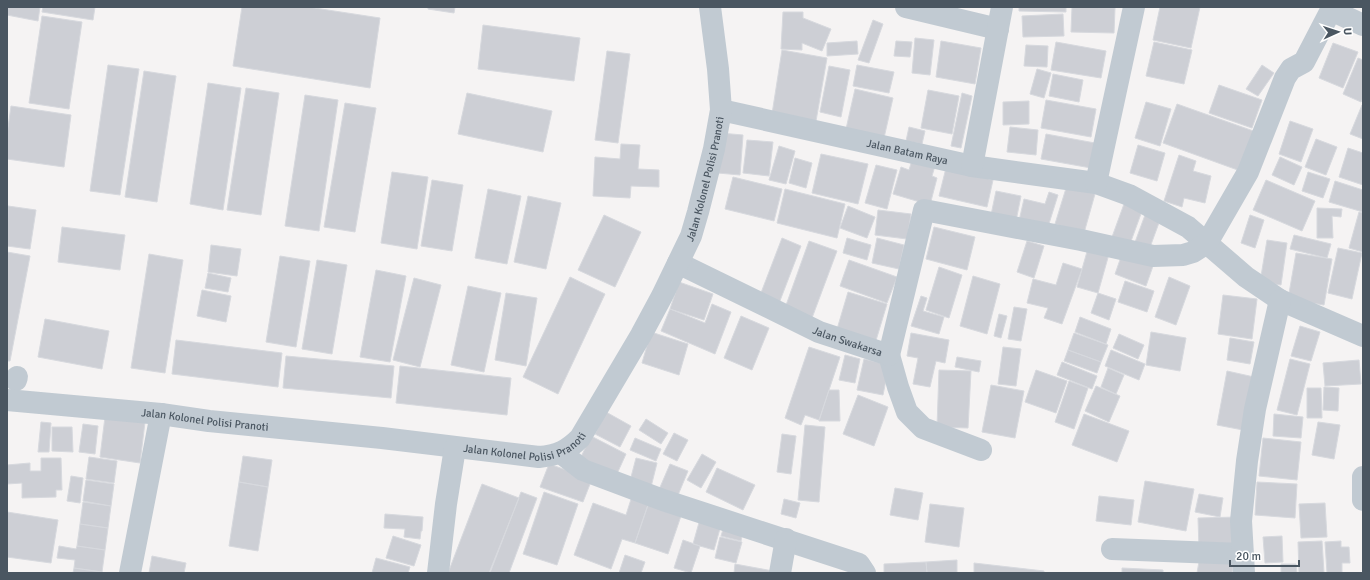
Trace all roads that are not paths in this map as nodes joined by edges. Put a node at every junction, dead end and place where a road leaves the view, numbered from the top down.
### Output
1 (710, 7) edge
2 (906, 7) edge
3 (1002, 7) edge
4 (1134, 7) edge
5 (1331, 8) edge
6 (1363, 25) edge
7 (998, 29) junction
8 (721, 110) junction
9 (972, 166) junction
10 (1096, 184) junction
11 (1207, 243) junction
12 (678, 262) junction
13 (1280, 300) junction
14 (1363, 336) edge
15 (889, 355) junction
16 (7, 400) edge
17 (161, 414) junction
18 (455, 448) junction
19 (981, 450) dead end
20 (561, 453) junction
21 (1363, 476) edge
22 (1363, 500) edge
23 (786, 539) junction
24 (1112, 549) dead end
25 (1243, 564) edge
26 (130, 573) edge
27 (438, 573) edge
28 (780, 573) edge
29 (864, 573) edge

1 - 8 street, Jalan Kolonel Polisi Pranoti
2 - 7 street
3 - 7 street
4 - 10 street
5 - 6 street
5 - 11 street
7 - 9 street
8 - 9 street, Jalan Batam Raya
8 - 12 street, Jalan Kolonel Polisi Pranoti
9 - 10 street, Jalan Batam Raya
10 - 11 street, Jalan Batam Raya
11 - 13 street, Jalan Batam Raya
11 - 15 street
12 - 15 street, Jalan Swakarsa
12 - 20 street, Jalan Kolonel Polisi Pranoti
13 - 14 street, Jalan Batam Raya
13 - 25 street
15 - 19 street, Jalan Swakarsa
16 - 17 street, Jalan Kolonel Polisi Pranoti
17 - 18 street, Jalan Kolonel Polisi Pranoti
17 - 26 street
18 - 20 street, Jalan Kolonel Polisi Pranoti
18 - 27 street
20 - 23 street
21 - 22 street
23 - 28 street
23 - 29 street
24 - 25 street

